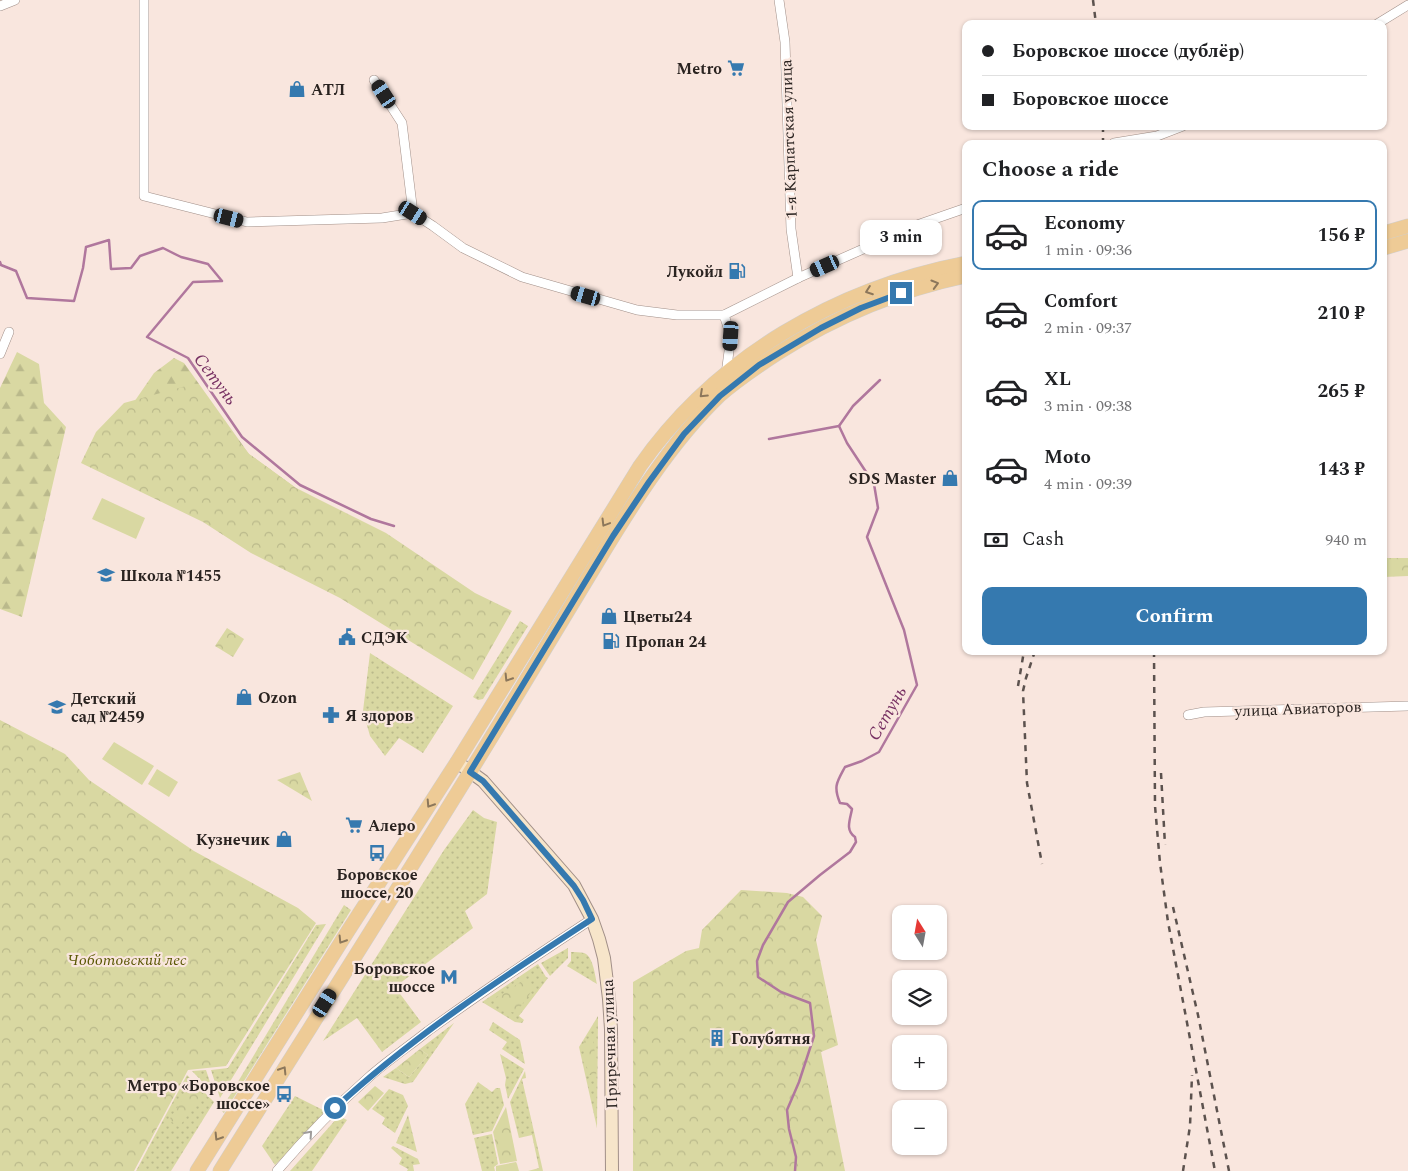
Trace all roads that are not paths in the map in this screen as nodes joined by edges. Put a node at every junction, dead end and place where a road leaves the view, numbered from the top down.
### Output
1 (14, 0) edge
2 (144, 0) edge
3 (779, 0) edge
4 (1408, 5) edge
5 (0, 6) edge
6 (1384, 20) edge
7 (374, 80) dead end
8 (1173, 130) edge
9 (1132, 140) edge
10 (962, 209) edge
11 (413, 213) junction
12 (1408, 226) edge
13 (1387, 232) edge
14 (1408, 241) edge
15 (1387, 247) edge
16 (962, 263) edge
17 (962, 277) edge
18 (798, 278) junction
19 (724, 316) junction
20 (10, 332) dead end
21 (0, 354) edge
22 (726, 374) junction
23 (1408, 706) edge
24 (1188, 715) dead end
25 (457, 762) junction
26 (470, 772) junction
27 (592, 919) junction
28 (197, 1171) edge
29 (220, 1171) edge
30 (278, 1171) edge
31 (612, 1171) edge

1 - 5 street
2 - 11 street
3 - 18 street, 1-я Карпатская улица
4 - 6 street
7 - 11 street
8 - 9 street
10 - 18 street
11 - 19 street
12 - 13 main road
14 - 15 main road
16 -> 22 main road
26 -> 17 main road
18 - 19 street
19 - 22 street
20 - 21 street
22 -> 25 main road
23 - 24 street, улица Авиаторов
25 - 26 street, Приречная улица
25 -> 28 main road
26 - 27 street, Приречная улица
29 -> 26 main road
30 -> 27 street
27 - 31 street, Приречная улица

